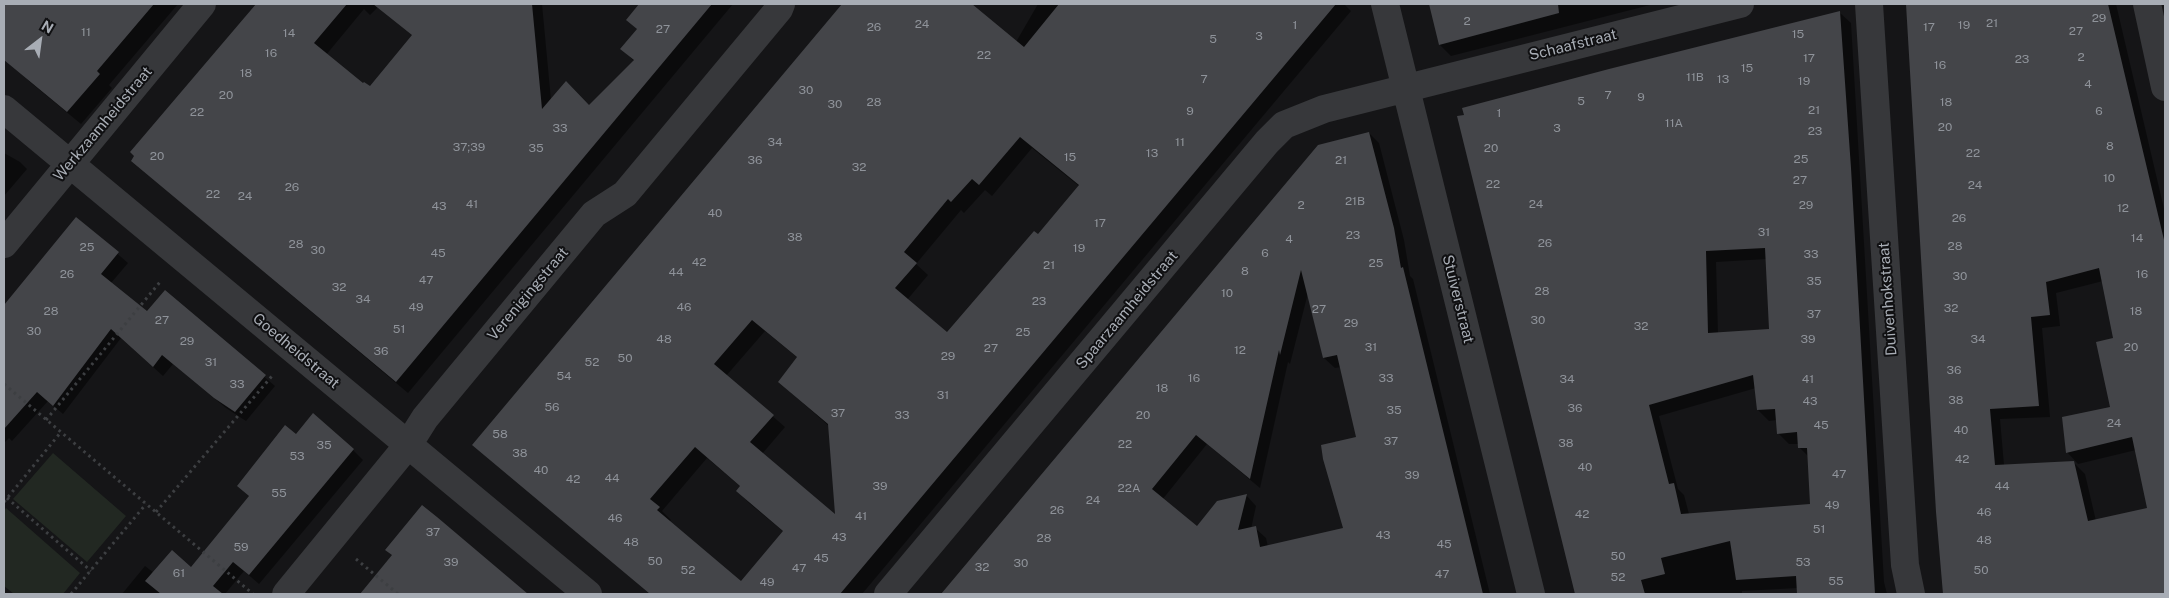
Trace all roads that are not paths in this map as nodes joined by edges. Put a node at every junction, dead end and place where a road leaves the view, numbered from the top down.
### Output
1 (202, 4) edge
2 (781, 4) edge
3 (1385, 4) edge
4 (1740, 4) edge
5 (1869, 4) edge
6 (2146, 4) edge
7 (1406, 86) junction
8 (2165, 87) edge
9 (4, 109) edge
10 (70, 164) junction
11 (4, 244) edge
12 (408, 445) junction
13 (286, 594) edge
14 (588, 594) edge
15 (888, 594) edge
16 (1531, 594) edge
17 (1911, 594) edge

1 - 10 street, Werkzaamheidstraat
2 - 12 street, Verenigingstraat
3 - 7 street, Stuiverstraat
4 - 7 street, Schaafstraat
5 - 17 street, Duivenhokstraat
6 - 8 street
7 - 15 street, Spaarzaamheidstraat
7 - 16 street, Stuiverstraat
9 - 10 street, Goedheidstraat
10 - 11 street, Werkzaamheidstraat
10 - 12 street, Goedheidstraat
12 - 13 street, Verenigingstraat
12 - 14 street, Goedheidstraat

